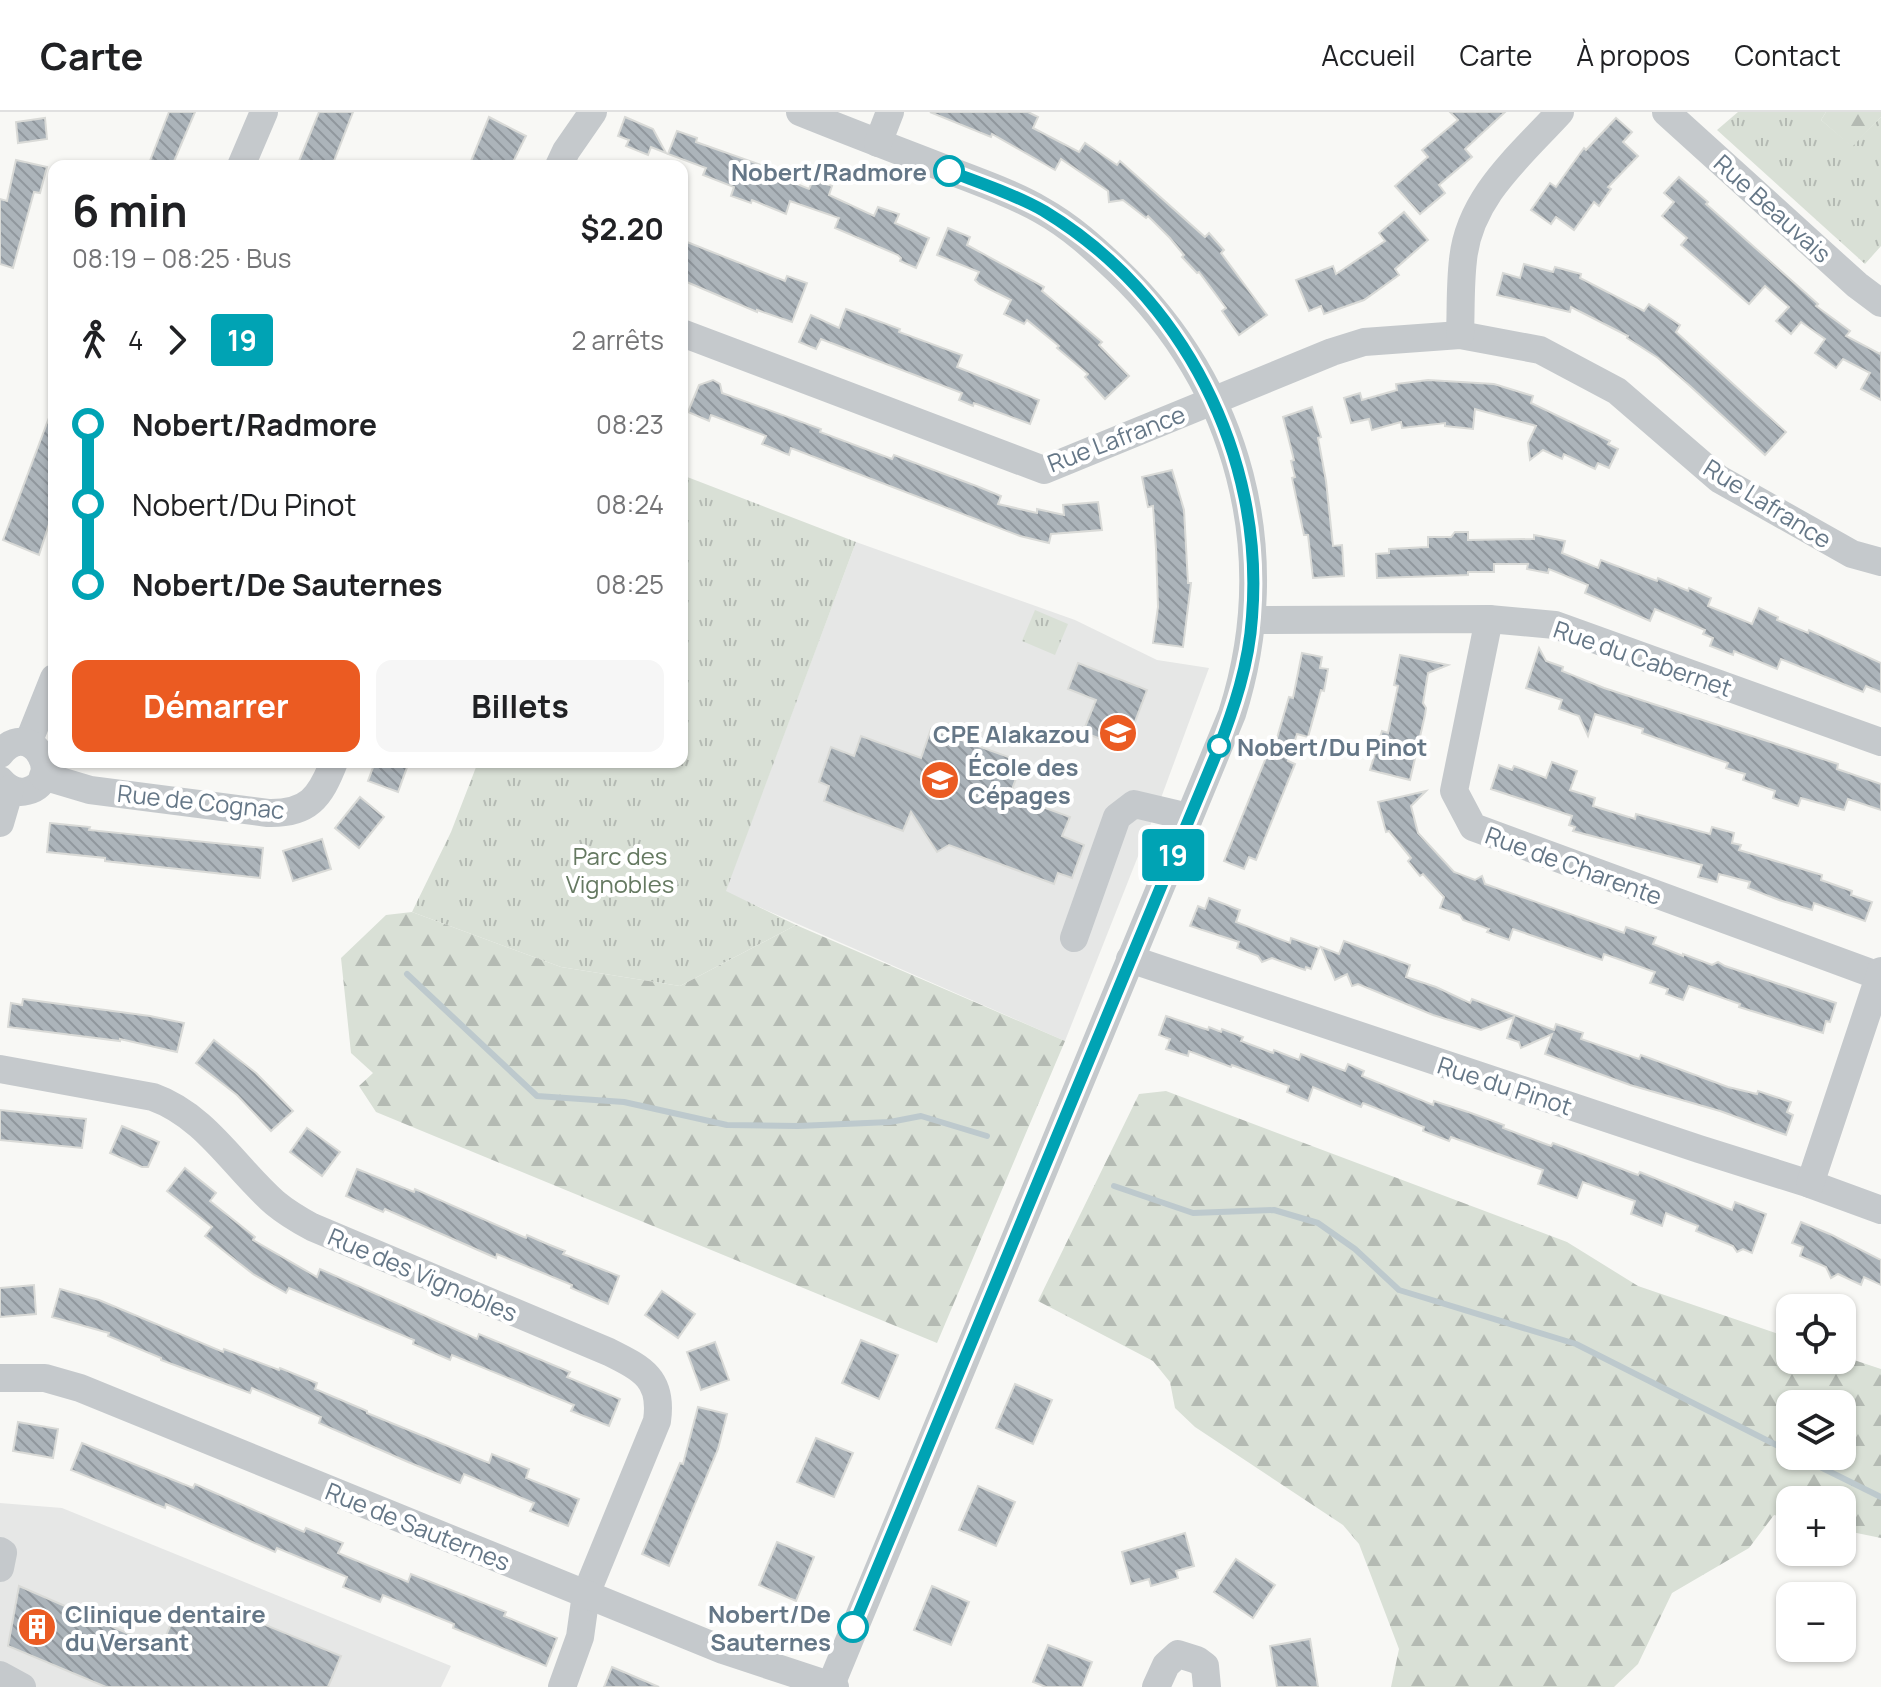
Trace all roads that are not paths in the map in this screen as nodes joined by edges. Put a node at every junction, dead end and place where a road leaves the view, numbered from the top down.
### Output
1 (264, 112) edge
2 (593, 112) edge
3 (800, 112) edge
4 (890, 112) edge
5 (1560, 112) edge
6 (1666, 112) edge
7 (878, 143) junction
8 (244, 160) edge
9 (562, 160) edge
10 (1881, 303) edge
11 (688, 335) edge
12 (1460, 335) junction
13 (1214, 401) junction
14 (1881, 562) edge
15 (1489, 619) junction
16 (1252, 620) junction
17 (48, 693) edge
18 (1881, 742) edge
19 (28, 743) junction
20 (0, 754) edge
21 (331, 768) edge
22 (43, 776) junction
23 (5, 785) edge
24 (1189, 817) junction
25 (0, 823) edge
26 (1074, 938) dead end
27 (1130, 959) junction
28 (1880, 974) edge
29 (0, 1069) edge
30 (1810, 1184) junction
31 (1881, 1210) edge
32 (0, 1378) edge
33 (0, 1551) edge
34 (0, 1568) edge
35 (586, 1594) junction
36 (0, 1675) edge
37 (22, 1687) edge
38 (562, 1687) edge
39 (832, 1687) edge
40 (1156, 1687) edge
41 (1207, 1687) edge

1 - 8 street
2 - 9 street
3 - 7 street
4 - 7 street
5 - 12 street
6 - 10 street, Rue Beauvais
7 - 13 street
11 - 13 street, Rue Lafrance
12 - 13 street, Rue Lafrance
12 - 14 street, Rue Lafrance
13 - 16 street
15 - 16 street, Rue du Cabernet
15 - 18 street, Rue du Cabernet
15 - 28 street, Rue de Charente
16 - 24 street
17 - 19 street
19 - 20 street
19 - 22 street
21 - 22 street, Rue de Cognac
22 - 23 street
23 - 25 street
24 - 26 street
24 - 27 street
27 - 30 street, Rue du Pinot
27 - 39 street
28 - 30 street
29 - 35 street, Rue des Vignobles
30 - 31 street, Rue du Pinot
32 - 35 street, Rue de Sauternes
33 - 34 street
35 - 38 street, Rue des Vignobles
35 - 39 street, Rue de Sauternes
36 - 37 street
40 - 41 street

